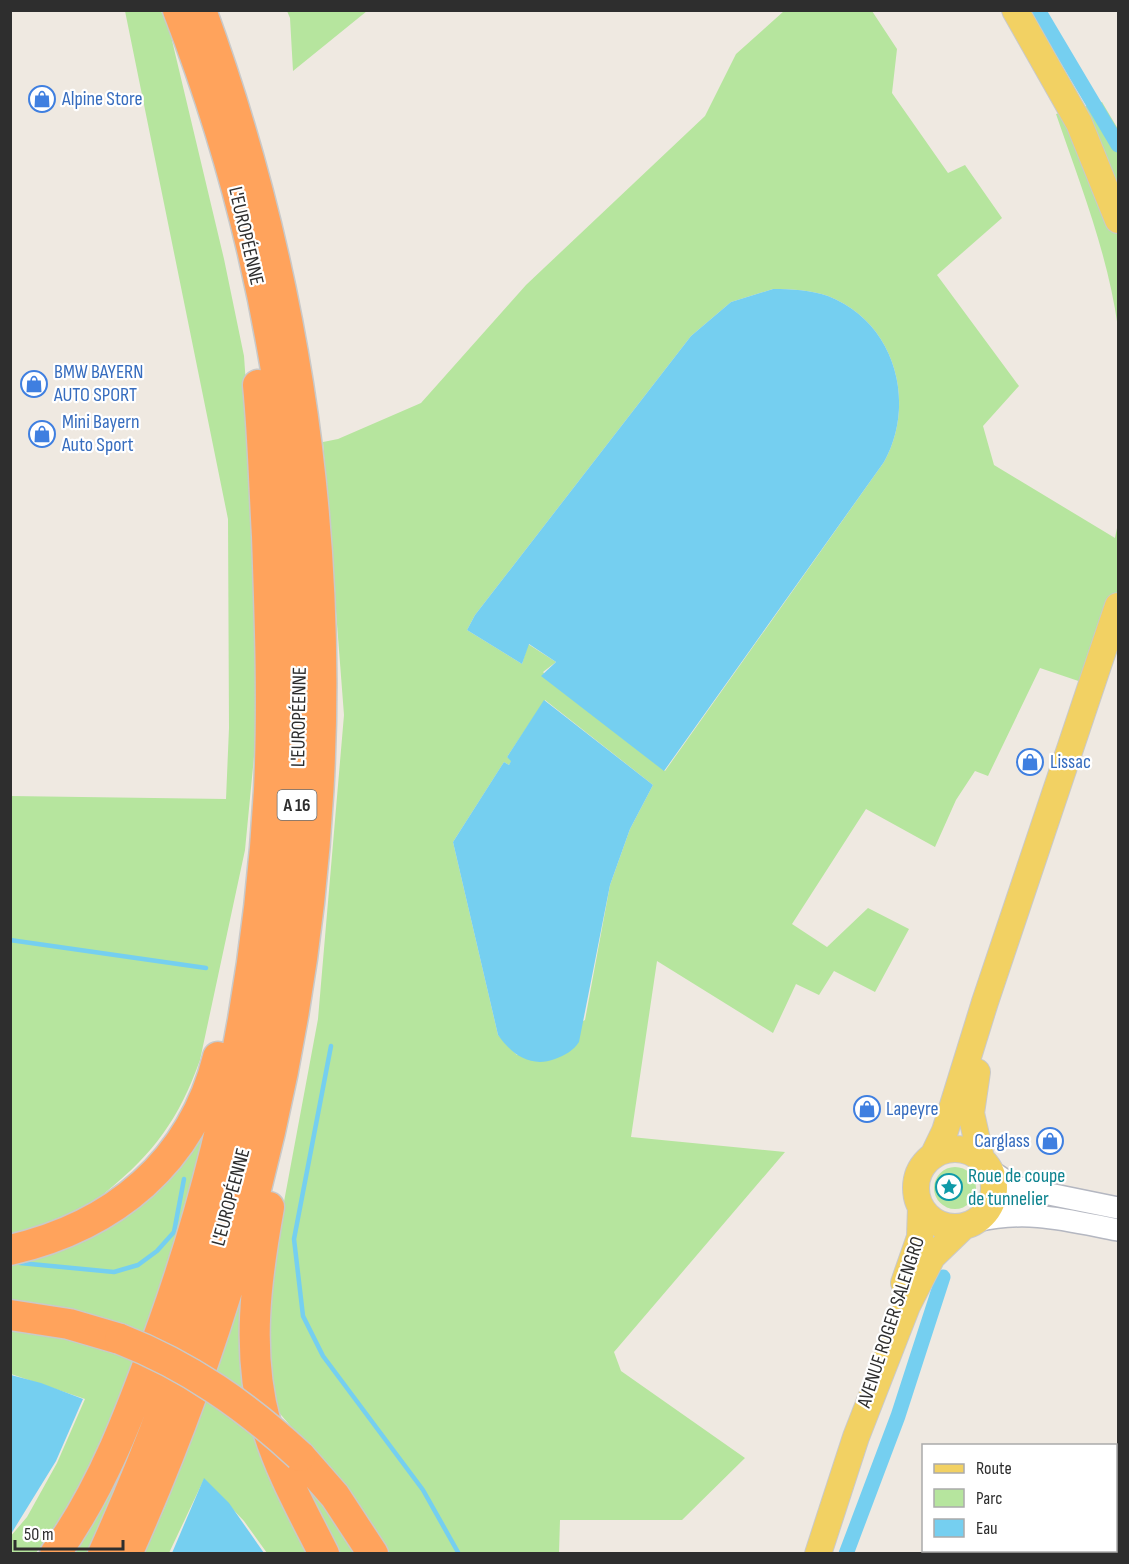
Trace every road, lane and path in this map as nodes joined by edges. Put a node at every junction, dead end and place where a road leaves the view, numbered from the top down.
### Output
1 (178, 10) edge
2 (201, 10) edge
3 (1015, 10) edge
4 (189, 41) junction
5 (1119, 220) edge
6 (1119, 606) edge
7 (271, 667) junction
8 (303, 955) junction
9 (997, 969) junction
10 (933, 1156) junction
11 (986, 1165) junction
12 (921, 1207) junction
13 (1119, 1208) edge
14 (970, 1223) junction
15 (1119, 1230) edge
16 (10, 1250) edge
17 (10, 1315) edge
18 (856, 1437) junction
19 (58, 1550) edge
20 (103, 1554) edge
21 (127, 1554) edge
22 (324, 1554) edge
23 (373, 1554) edge
24 (818, 1554) edge

1 - 4 highway, L'EUROPÉENNE / A 16
2 - 8 highway, L'EUROPÉENNE / A 16
3 - 5 main road
4 - 7 highway
4 - 20 highway, L'EUROPÉENNE / A 16
6 - 9 main road
7 - 16 highway
7 - 19 highway
8 - 21 highway, L'EUROPÉENNE / A 16
8 - 22 highway
9 - 10 main road
9 - 11 main road
10 - 11 main road
10 - 12 main road
11 - 13 street
11 - 14 main road
12 - 14 main road
12 - 18 main road, AVENUE ROGER SALENGRO
14 - 15 street
14 - 18 main road, AVENUE ROGER SALENGRO
17 - 23 highway, bridge
18 - 24 main road, AVENUE ROGER SALENGRO

